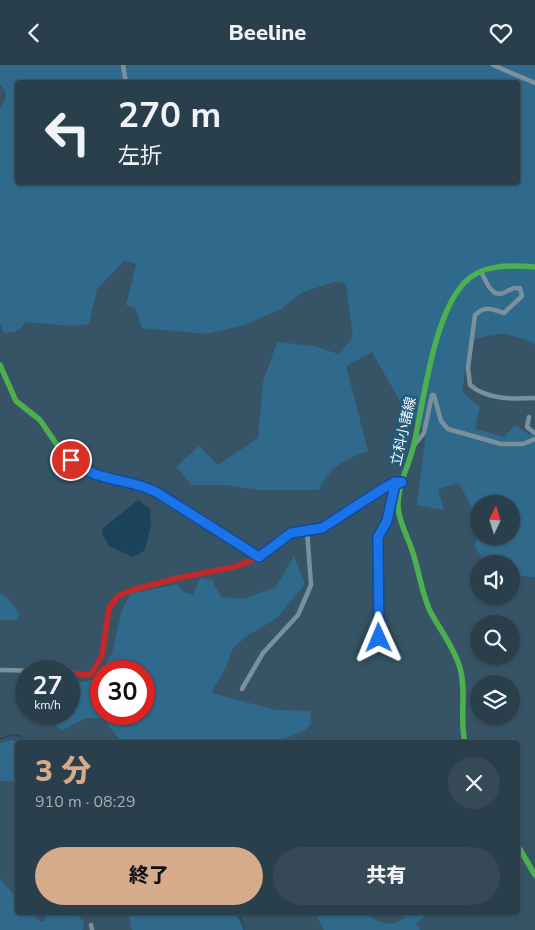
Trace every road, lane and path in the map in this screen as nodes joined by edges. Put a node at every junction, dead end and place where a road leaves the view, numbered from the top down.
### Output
1 (123, 65) edge
2 (493, 65) edge
3 (126, 80) edge
4 (535, 83) edge
5 (535, 267) edge
6 (481, 272) junction
7 (0, 365) edge
8 (535, 398) edge
9 (529, 417) dead end
10 (535, 433) edge
11 (535, 439) edge
12 (414, 445) junction
13 (402, 482) junction
14 (307, 530) junction
15 (259, 557) junction
16 (379, 638) dead end
17 (0, 670) edge
18 (15, 670) edge
19 (80, 674) edge
20 (242, 689) dead end
21 (465, 740) edge
22 (520, 849) edge
23 (535, 875) edge

1 - 3 street
2 - 4 street
5 - 6 street, 立科小諸線
6 - 8 street
6 - 12 street, 立科小諸線
7 - 15 street
9 - 10 street
11 - 12 street
12 - 13 street, 立科小諸線
13 - 14 street
13 - 16 street
13 - 21 street, 立科小諸線
14 - 15 street
14 - 20 street
15 - 19 street
17 - 18 street
22 - 23 street

